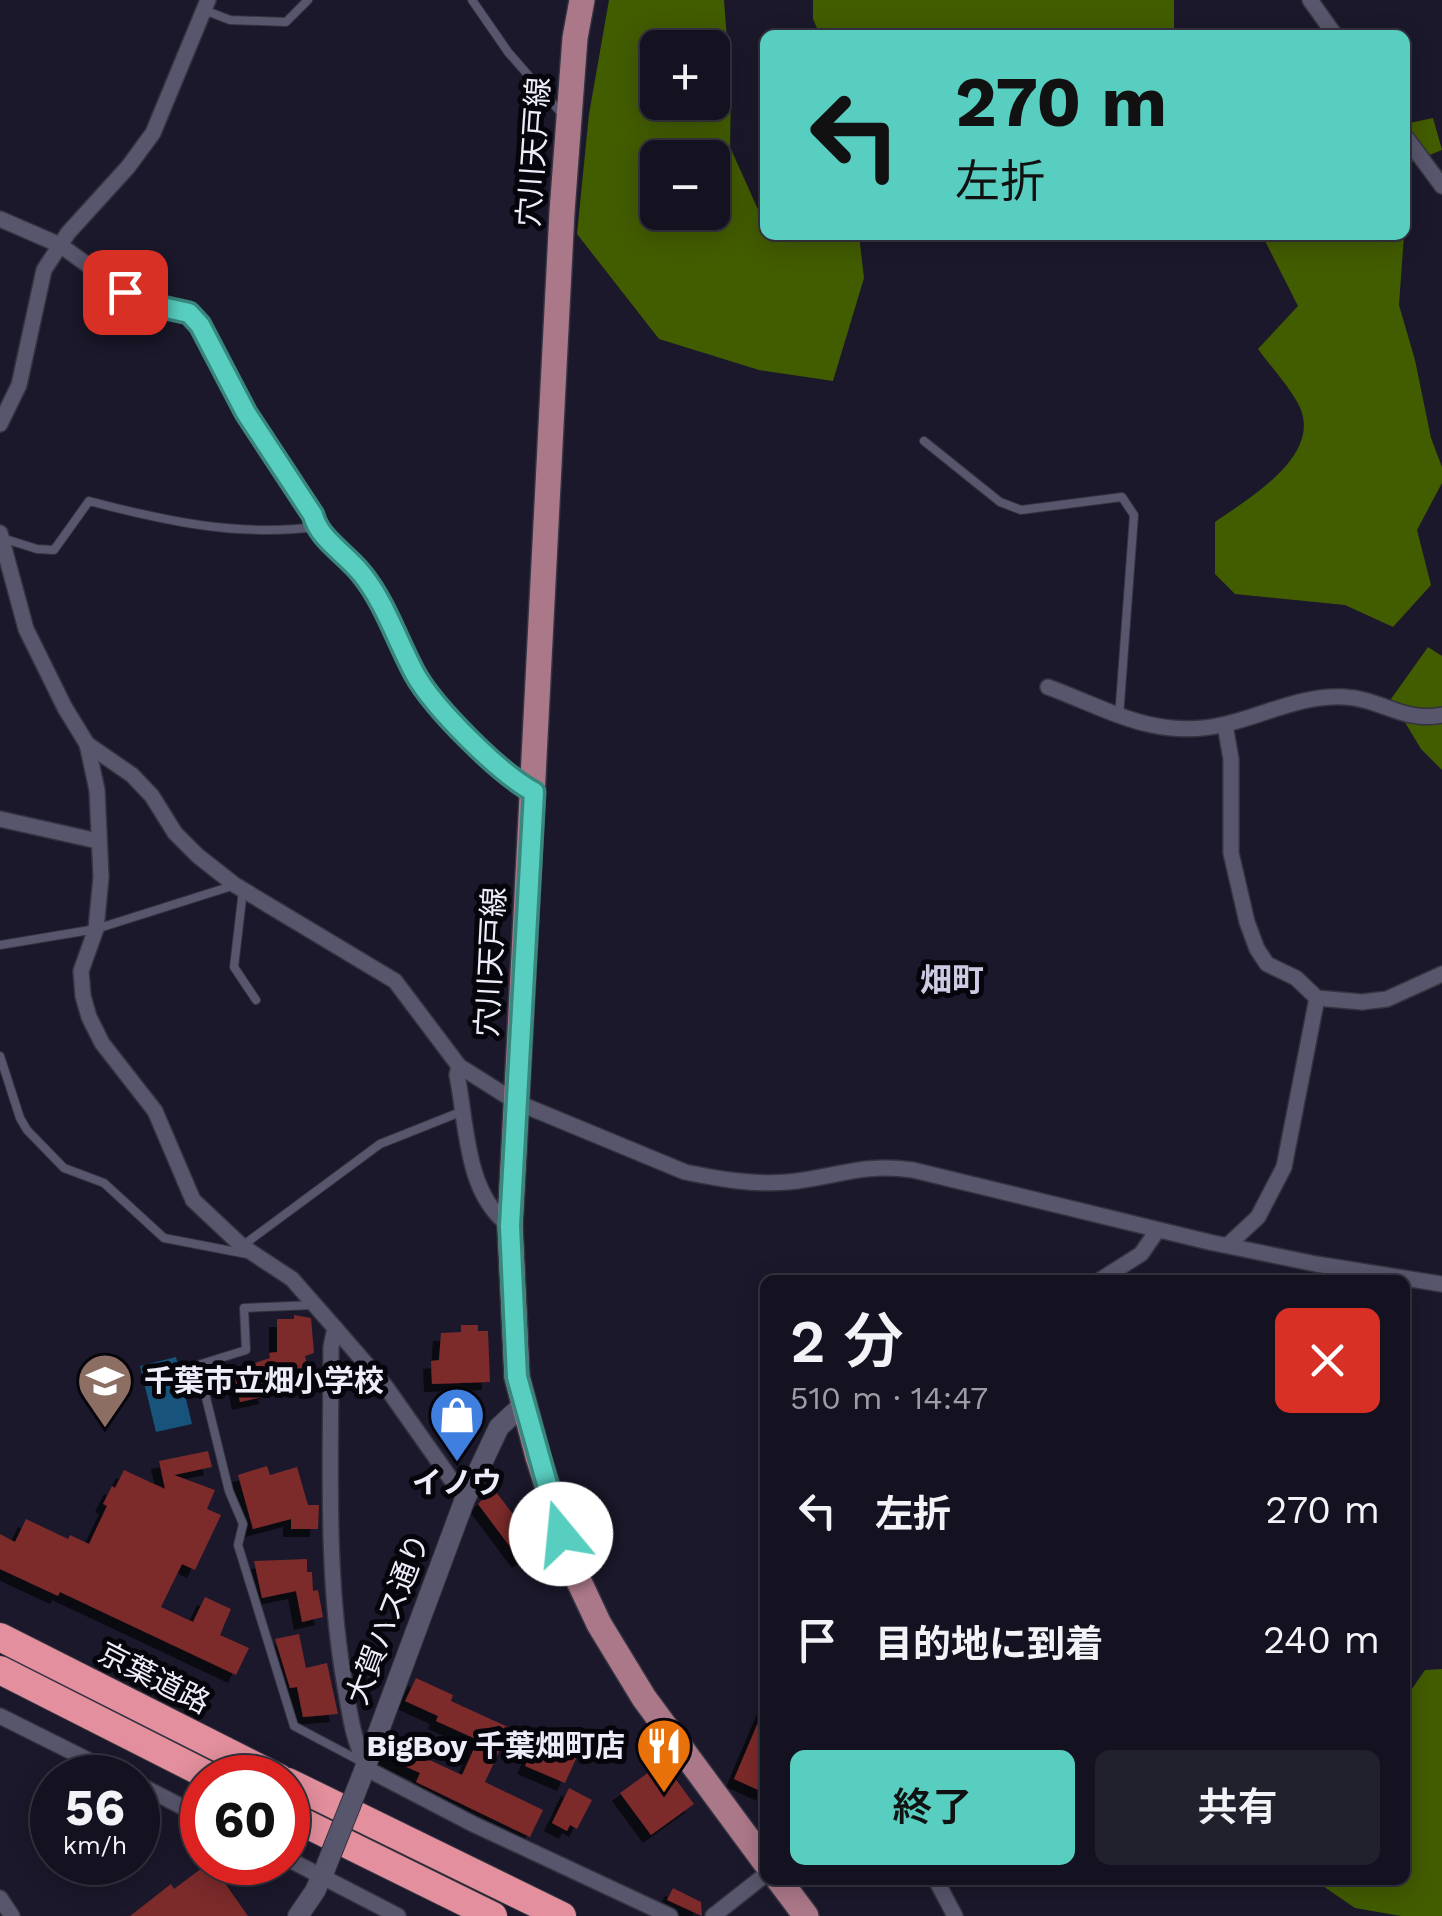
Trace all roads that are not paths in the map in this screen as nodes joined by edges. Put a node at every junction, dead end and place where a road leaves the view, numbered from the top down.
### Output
1 (308, 0) edge
2 (472, 0) edge
3 (582, 0) edge
4 (1310, 0) edge
5 (206, 5) edge
6 (1331, 30) edge
7 (568, 121) junction
8 (1410, 143) edge
9 (1442, 186) edge
10 (0, 219) edge
11 (60, 245) junction
12 (0, 424) edge
13 (924, 440) dead end
14 (316, 527) junction
15 (1, 535) edge
16 (1048, 687) dead end
17 (1442, 715) edge
18 (1119, 717) junction
19 (1225, 724) junction
20 (87, 744) junction
21 (534, 792) junction
22 (0, 818) edge
23 (98, 841) junction
24 (239, 887) junction
25 (96, 930) junction
26 (0, 945) edge
27 (1442, 974) edge
28 (1317, 998) junction
29 (256, 1000) dead end
30 (0, 1056) edge
31 (460, 1066) junction
32 (516, 1102) junction
33 (464, 1110) junction
34 (510, 1226) junction
35 (1157, 1231) junction
36 (1228, 1245) junction
37 (249, 1251) junction
38 (1108, 1275) edge
39 (1385, 1275) edge
40 (1410, 1279) edge
41 (1442, 1284) edge
42 (317, 1305) junction
43 (335, 1328) junction
44 (523, 1405) junction
45 (465, 1499) junction
46 (0, 1638) edge
47 (0, 1670) edge
48 (0, 1716) edge
49 (78, 1755) edge
50 (233, 1755) edge
51 (180, 1761) edge
52 (364, 1770) junction
53 (310, 1793) edge
54 (310, 1826) edge
55 (760, 1854) edge
56 (310, 1867) edge
57 (324, 1872) junction
58 (760, 1879) edge
59 (783, 1885) edge
60 (939, 1885) edge
61 (0, 1898) edge
62 (12, 1916) edge
63 (298, 1916) edge
64 (398, 1916) edge
65 (493, 1916) edge
66 (562, 1916) edge
67 (670, 1916) edge
68 (713, 1916) edge
69 (806, 1916) edge
70 (955, 1916) edge

1 - 5 lane
2 - 7 lane
3 - 7 main road, 穴川天戸線
4 - 6 street
5 - 11 street
7 - 21 main road, 穴川天戸線
8 - 9 street
10 - 11 street
11 - 12 street
11 - 14 street
13 - 18 lane
14 - 15 lane
14 - 21 street
15 - 20 street
16 - 18 street
17 - 19 street
18 - 19 street
19 - 28 street
20 - 23 street
20 - 24 street
21 - 32 main road, 穴川天戸線
22 - 23 street
23 - 25 street
24 - 25 lane
24 - 29 lane
24 - 31 street
25 - 26 lane
25 - 37 street
27 - 28 street
28 - 36 street
30 - 37 lane
31 - 32 street
31 - 33 street
32 - 34 main road, 穴川天戸線
32 - 35 street
33 - 34 street
33 - 37 lane
34 - 44 main road, 穴川天戸線
35 - 36 street
35 - 38 street
36 - 39 street
37 - 42 street
40 - 41 street
42 - 43 street
42 - 52 lane
43 - 45 street
43 - 52 street
44 - 45 street, 大賀ハス通り
44 - 55 main road, 穴川天戸線
45 - 52 street, 大賀ハス通り
46 - 50 highway, 京葉道路
47 - 51 highway, 京葉道路
48 - 49 street
52 - 57 street, 大賀ハス通り, bridge
52 - 67 street
53 - 66 highway
54 - 65 highway
56 - 57 street
57 - 63 street, 大賀ハス通り
57 - 64 street
58 - 68 street
59 - 69 main road
60 - 70 street
61 - 62 street

